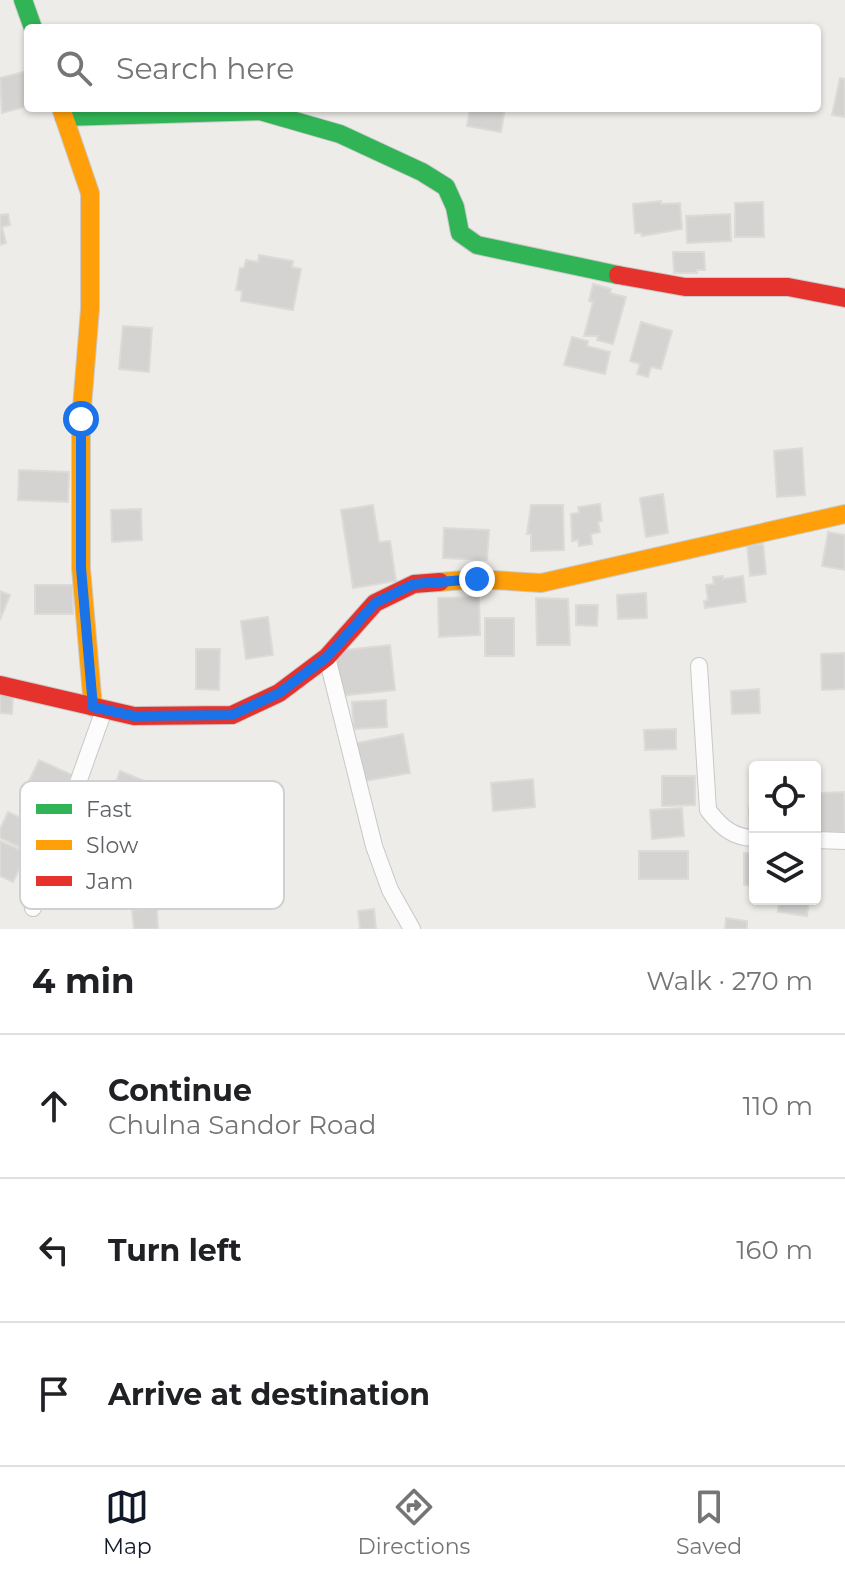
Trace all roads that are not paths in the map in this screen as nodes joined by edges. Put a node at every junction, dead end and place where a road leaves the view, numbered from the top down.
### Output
1 (23, 0) edge
2 (32, 24) edge
3 (161, 112) edge
4 (263, 112) edge
5 (62, 113) edge
6 (845, 298) edge
7 (845, 514) edge
8 (327, 657) junction
9 (699, 666) dead end
10 (0, 685) edge
11 (98, 708) junction
12 (74, 781) edge
13 (749, 838) edge
14 (821, 840) edge
15 (845, 841) edge
16 (412, 929) edge

1 - 2 street
3 - 5 street
4 - 6 street
5 - 11 street
7 - 8 street
8 - 11 street
8 - 16 street
9 - 13 street
10 - 11 street
11 - 12 street
14 - 15 street

